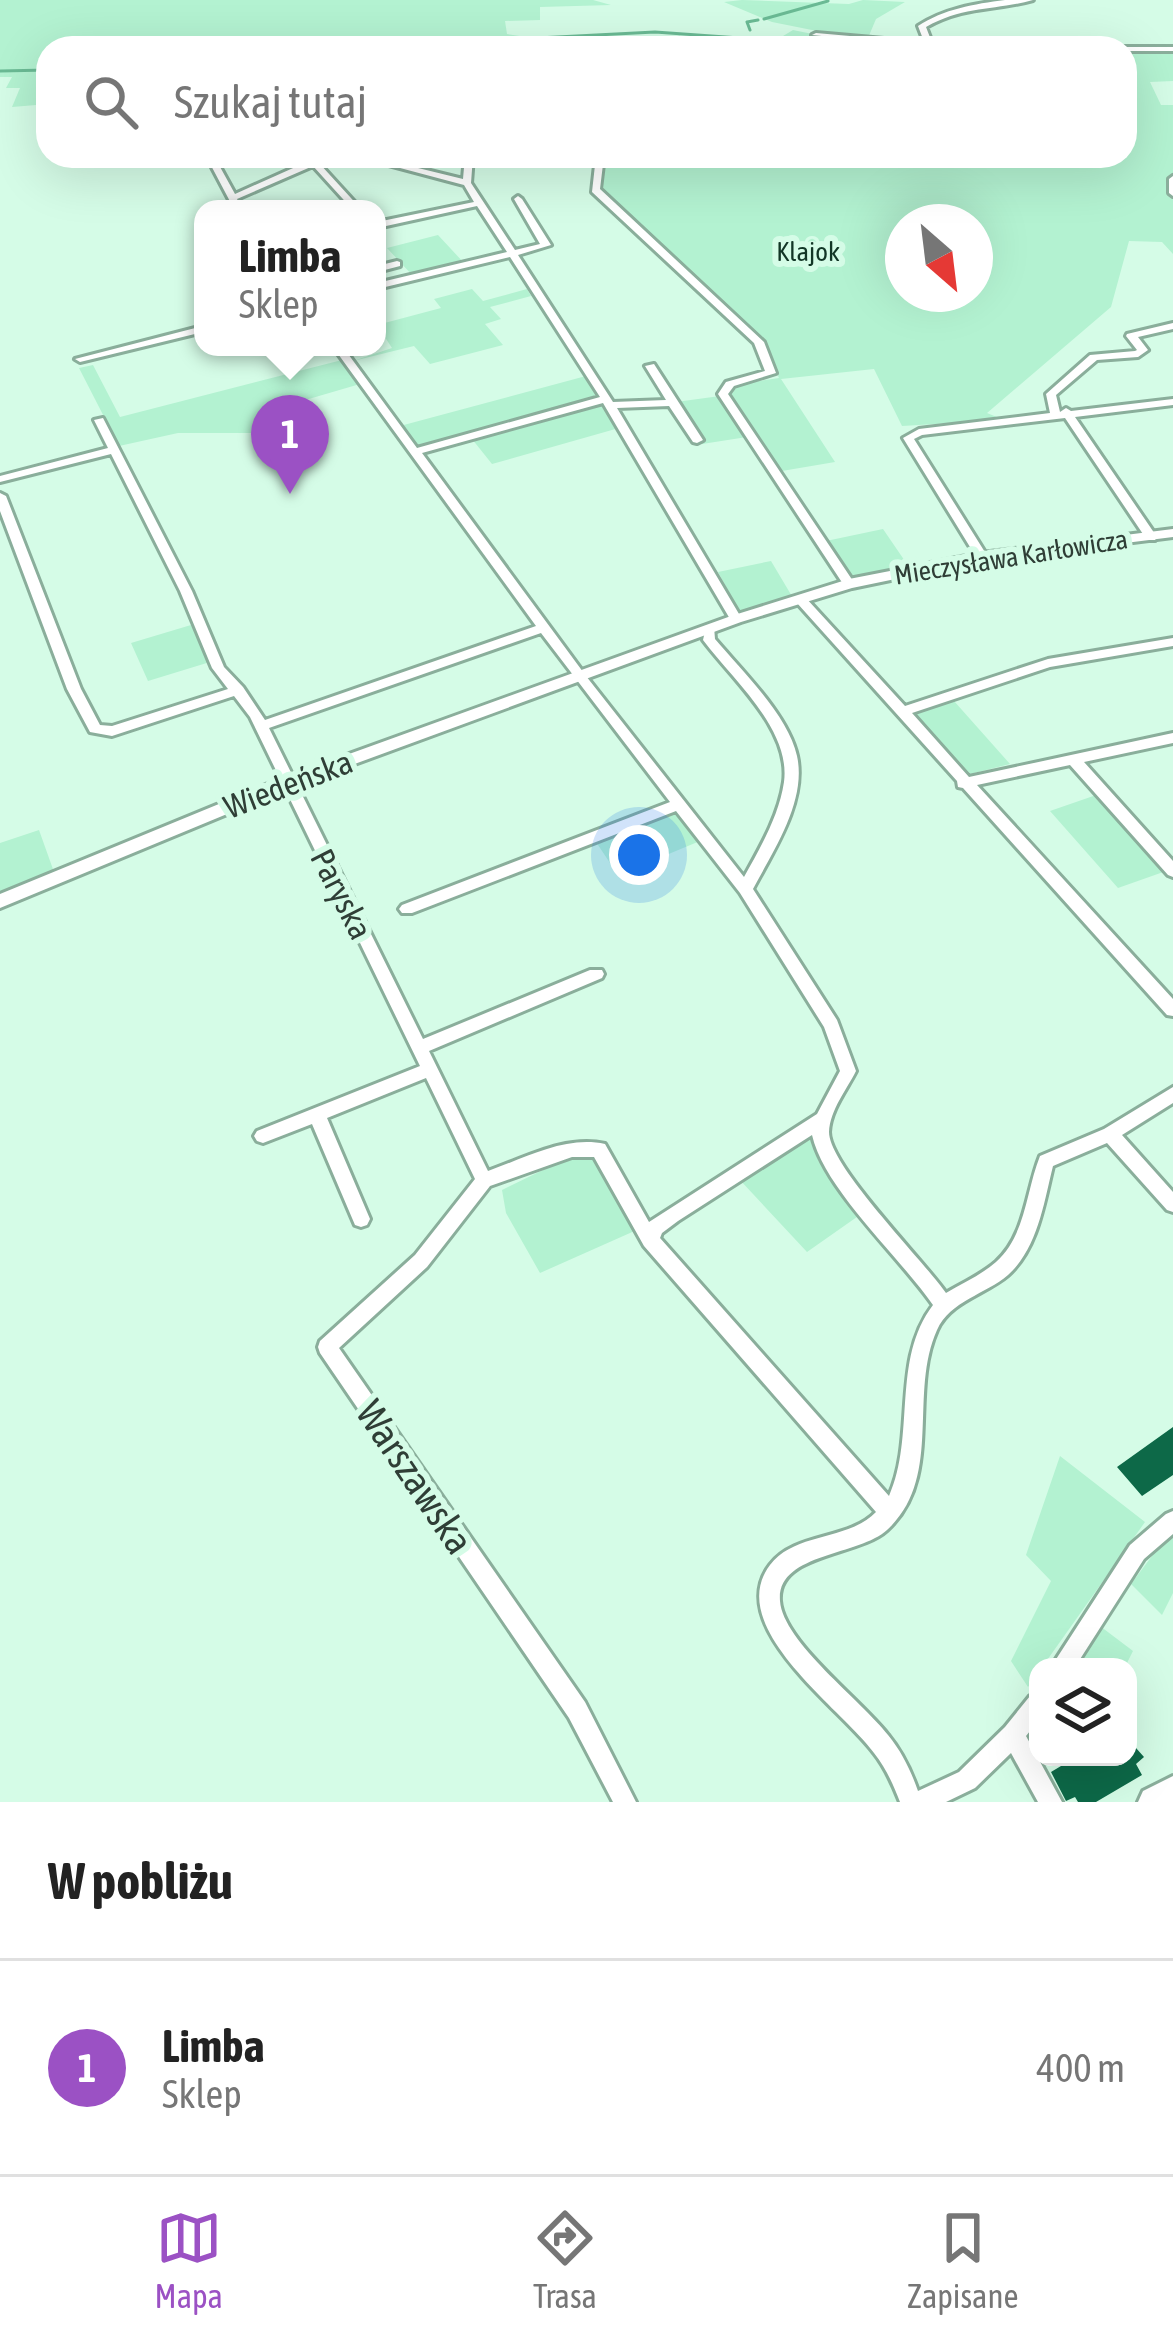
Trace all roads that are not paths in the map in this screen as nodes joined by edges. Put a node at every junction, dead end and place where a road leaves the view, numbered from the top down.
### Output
1 (1029, 0) edge
2 (816, 35) dead end
3 (827, 36) edge
4 (926, 36) edge
5 (1137, 49) edge
6 (1173, 50) edge
7 (216, 168) edge
8 (303, 168) edge
9 (319, 168) edge
10 (407, 168) edge
11 (468, 168) edge
12 (598, 168) edge
13 (1173, 178) edge
14 (467, 183) junction
15 (1173, 193) edge
16 (518, 199) dead end
17 (232, 200) edge
18 (242, 200) edge
19 (349, 200) edge
20 (480, 203) junction
21 (386, 223) edge
22 (512, 254) junction
23 (398, 264) dead end
24 (386, 267) edge
25 (386, 284) edge
26 (1173, 326) edge
27 (194, 331) edge
28 (345, 356) edge
29 (80, 359) dead end
30 (650, 366) dead end
31 (608, 402) junction
32 (1173, 402) edge
33 (674, 404) junction
34 (1060, 412) junction
35 (99, 420) dead end
36 (697, 440) dead end
37 (113, 450) junction
38 (414, 452) junction
39 (0, 479) edge
40 (0, 496) edge
41 (1173, 532) edge
42 (1151, 536) junction
43 (982, 556) junction
44 (849, 584) junction
45 (801, 600) junction
46 (736, 619) junction
47 (544, 628) junction
48 (710, 630) junction
49 (1173, 642) edge
50 (580, 679) junction
51 (238, 690) junction
52 (901, 712) junction
53 (261, 726) junction
54 (1173, 739) edge
55 (1074, 760) junction
56 (286, 783) junction
57 (963, 783) junction
58 (677, 805) junction
59 (1173, 871) edge
60 (746, 889) junction
61 (0, 901) edge
62 (407, 909) dead end
63 (596, 974) dead end
64 (1173, 1010) edge
65 (420, 1048) junction
66 (430, 1069) junction
67 (1173, 1094) edge
68 (317, 1115) junction
69 (823, 1119) junction
70 (1110, 1134) junction
71 (263, 1136) dead end
72 (484, 1180) junction
73 (1173, 1204) edge
74 (362, 1219) dead end
75 (650, 1240) junction
76 (943, 1304) junction
77 (889, 1512) junction
78 (1173, 1522) edge
79 (1068, 1658) edge
80 (1029, 1715) edge
81 (1013, 1735) junction
82 (1173, 1792) edge
83 (625, 1802) edge
84 (911, 1802) edge
85 (921, 1802) edge
86 (1051, 1802) edge
87 (1154, 1802) edge

1 - 4 street
2 - 3 street
5 - 6 street
7 - 17 street
8 - 18 street
9 - 19 street
10 - 14 street
11 - 14 street
12 - 44 street
13 - 15 street
14 - 20 street
16 - 22 street
20 - 21 street
20 - 22 street
22 - 25 street
22 - 31 street
23 - 24 street
26 - 34 street
27 - 29 street
28 - 38 street
30 - 33 street
31 - 33 street
31 - 38 street
31 - 46 street
32 - 34 street
33 - 36 street
34 - 42 street
34 - 43 street
35 - 37 street, Paryska
37 - 39 street
37 - 51 street, Paryska
38 - 47 street
40 - 51 street
41 - 42 street, Mieczysława Karłowicza
42 - 43 street, Mieczysława Karłowicza
43 - 44 street, Mieczysława Karłowicza
44 - 45 street, Mieczysława Karłowicza
45 - 46 street, Mieczysława Karłowicza
45 - 52 street
46 - 48 street, Mieczysława Karłowicza
47 - 50 street
47 - 53 street
48 - 50 street, Wiedeńska
48 - 60 street
49 - 52 street
50 - 56 street, Wiedeńska
50 - 58 street
51 - 53 street, Paryska
52 - 57 street
53 - 56 street, Paryska
54 - 55 street
55 - 57 street
55 - 59 street
56 - 61 street, Wiedeńska
56 - 65 street, Paryska
57 - 64 street
58 - 60 street
58 - 62 street
60 - 69 street
63 - 65 street
65 - 66 street, Paryska
66 - 68 street
66 - 72 street, Paryska
67 - 70 street
68 - 71 street
68 - 74 street
69 - 75 street
69 - 76 street
70 - 73 street
70 - 76 street
72 - 75 street
72 - 83 street, Warszawska
75 - 77 street
76 - 77 street
77 - 84 street
78 - 79 street
80 - 81 street
81 - 85 street
81 - 86 street
82 - 87 main road

